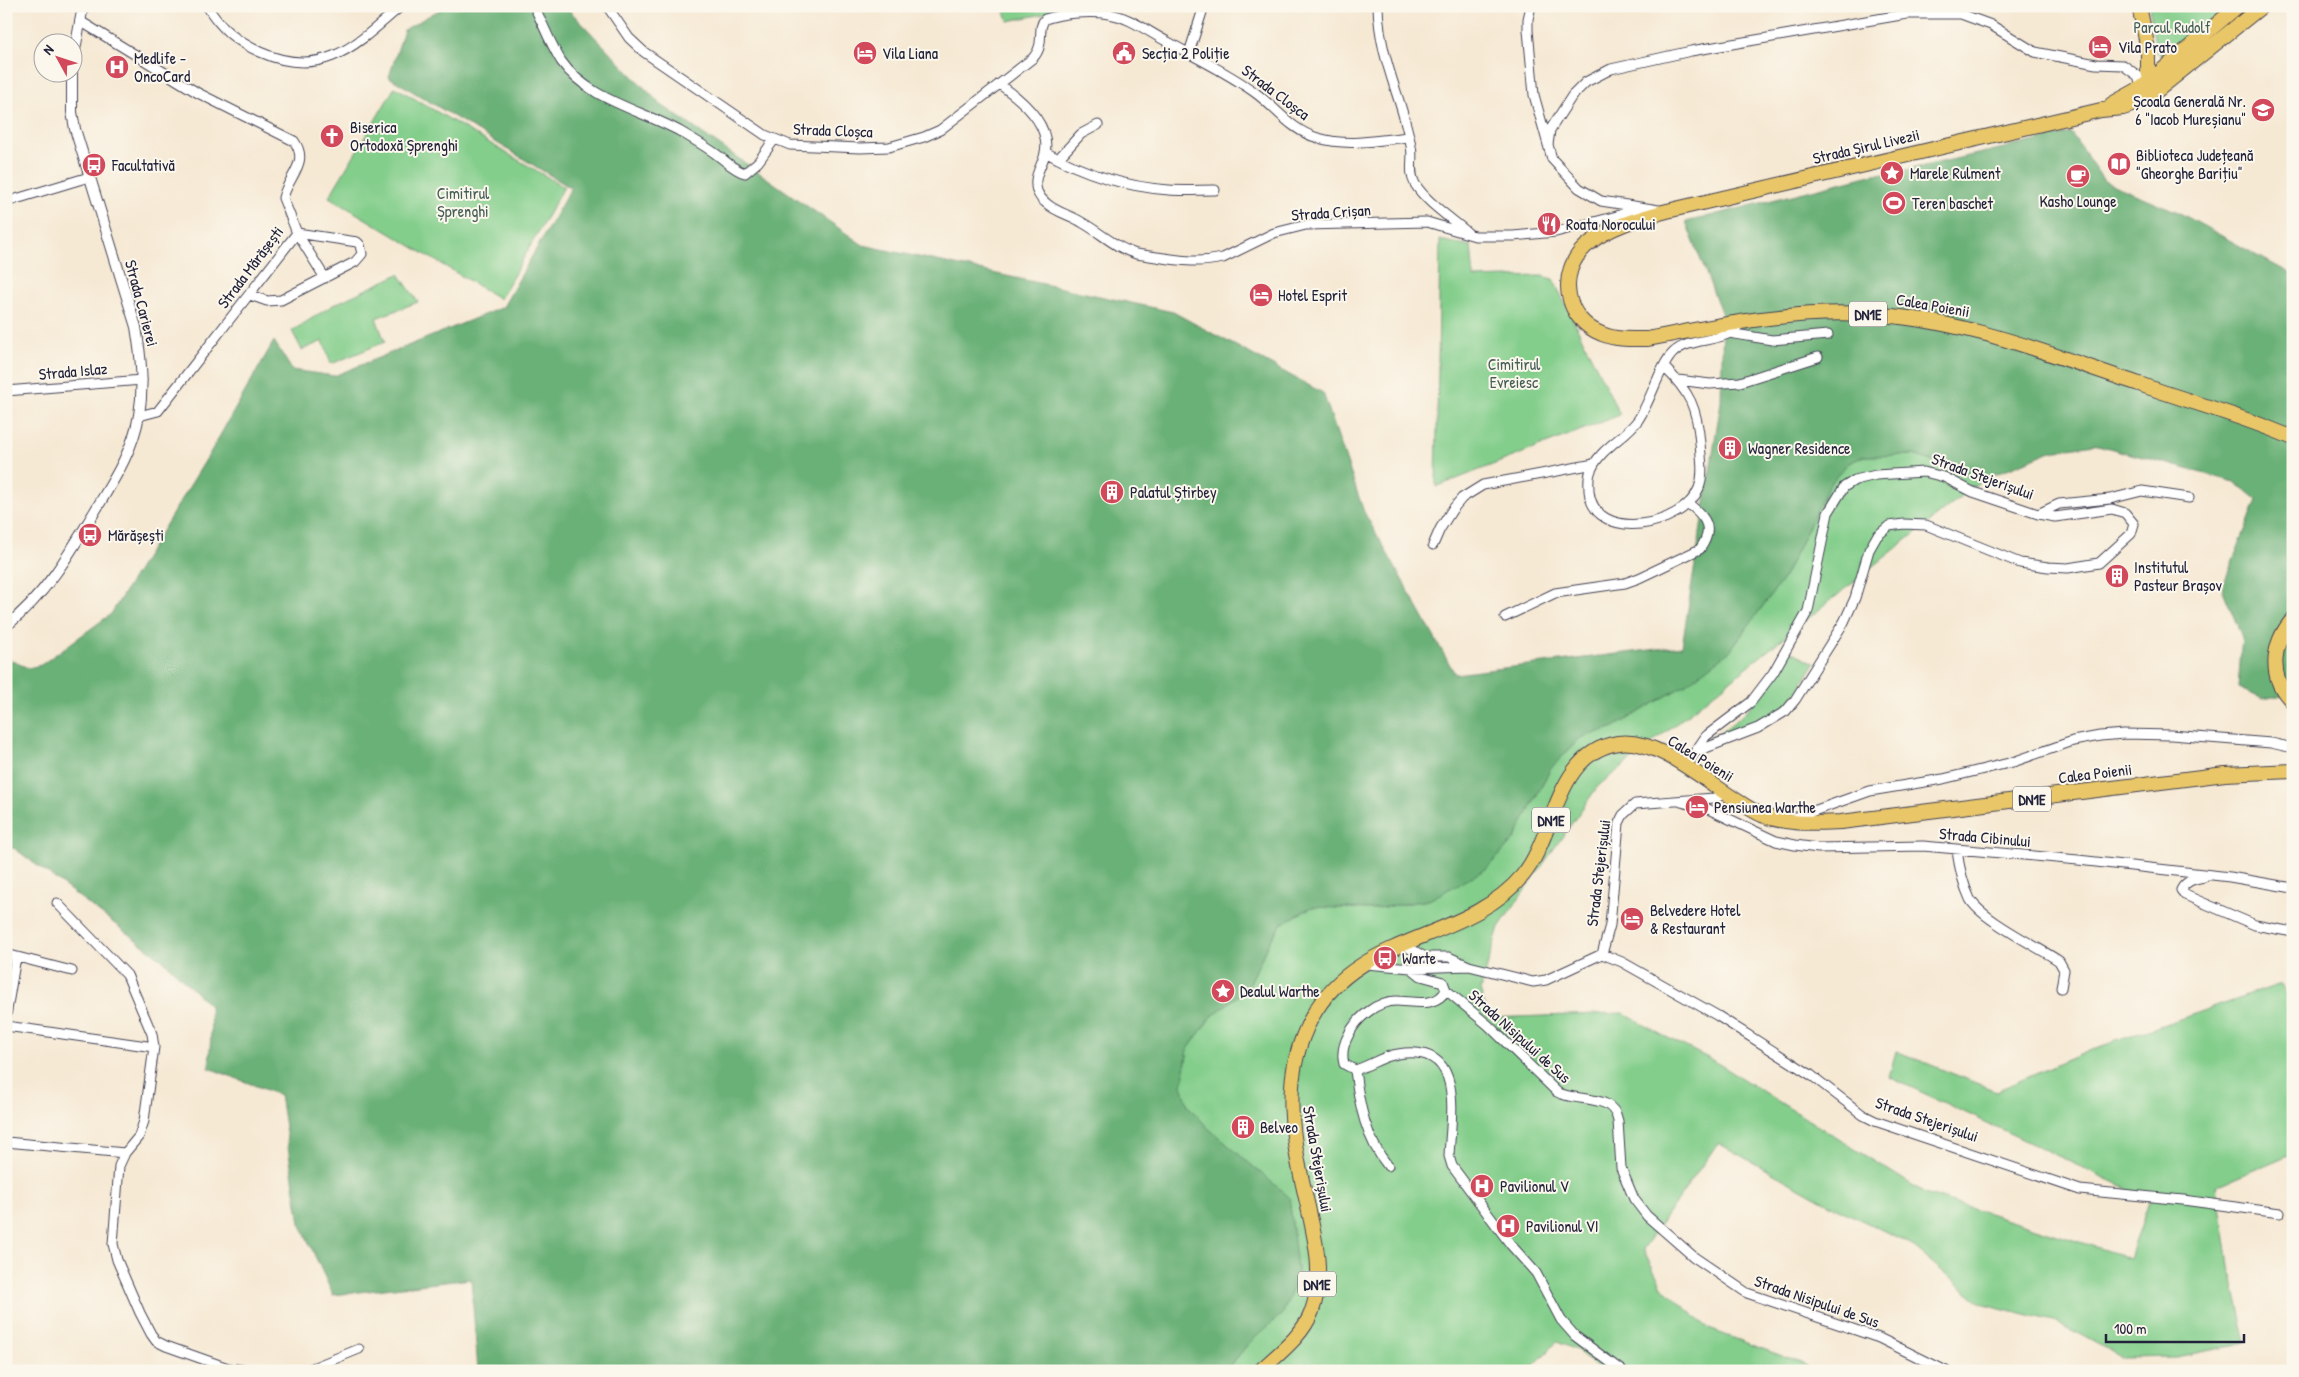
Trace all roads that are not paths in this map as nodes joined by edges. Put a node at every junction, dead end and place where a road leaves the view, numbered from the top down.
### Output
1 (83, 6) edge
2 (206, 6) edge
3 (401, 6) edge
4 (534, 6) edge
5 (608, 6) edge
6 (1204, 6) edge
7 (1378, 6) edge
8 (1531, 6) edge
9 (2139, 6) edge
10 (2238, 6) edge
11 (2262, 6) edge
12 (80, 21) junction
13 (78, 32) edge
14 (2148, 49) junction
15 (1189, 53) junction
16 (2171, 71) junction
17 (72, 82) edge
18 (998, 84) junction
19 (2149, 87) junction
20 (1098, 125) dead end
21 (1409, 137) junction
22 (774, 140) junction
23 (1548, 146) junction
24 (1045, 152) junction
25 (1058, 159) junction
26 (89, 177) junction
27 (1215, 190) dead end
28 (6, 202) edge
29 (1639, 213) junction
30 (297, 234) junction
31 (1472, 236) junction
32 (325, 278) junction
33 (250, 294) junction
34 (1742, 323) junction
35 (1729, 333) junction
36 (1828, 334) dead end
37 (1818, 357) dead end
38 (1664, 367) junction
39 (142, 380) junction
40 (1678, 380) junction
41 (6, 391) edge
42 (139, 416) junction
43 (2293, 438) edge
44 (1594, 464) junction
45 (2189, 498) dead end
46 (1689, 504) junction
47 (2038, 514) junction
48 (1433, 545) dead end
49 (1505, 617) dead end
50 (2293, 619) edge
51 (6, 626) edge
52 (2293, 702) edge
53 (2293, 748) edge
54 (1695, 752) junction
55 (1685, 766) junction
56 (2293, 771) edge
57 (1727, 794) junction
58 (1681, 802) junction
59 (1786, 821) junction
60 (1957, 850) junction
61 (2212, 876) junction
62 (2293, 888) edge
63 (57, 902) dead end
64 (2293, 932) edge
65 (1402, 944) junction
66 (6, 954) edge
67 (1602, 954) junction
68 (16, 957) junction
69 (1362, 964) junction
70 (1469, 966) junction
71 (1411, 968) junction
72 (72, 971) dead end
73 (2061, 988) dead end
74 (1446, 990) junction
75 (6, 1016) edge
76 (6, 1026) edge
77 (154, 1047) junction
78 (1355, 1070) junction
79 (6, 1142) edge
80 (125, 1153) junction
81 (1388, 1166) dead end
82 (2280, 1213) dead end
83 (359, 1349) dead end
84 (254, 1371) edge
85 (305, 1371) edge
86 (1260, 1371) edge
87 (1622, 1371) edge
88 (1946, 1371) edge

1 - 12 street
2 - 3 street
4 - 22 street
5 - 22 street, Strada Cloșca
6 - 15 street
7 - 21 street
8 - 23 street
9 - 14 main road
10 - 16 main road, DN1E
11 - 16 main road, DN1E
12 - 13 street
12 - 30 street, Strada Mărășești
14 - 16 main road
14 - 19 main road
15 - 18 street, Strada Cloșca
15 - 21 street, Strada Cloșca
16 - 19 main road, DN1E
17 - 26 street, Strada Carierei
18 - 22 street, Strada Cloșca
18 - 24 street
19 - 23 street
19 - 29 main road, Strada Șirul Livezii / DN1E
20 - 25 street
21 - 31 street
23 - 29 street
24 - 25 street
24 - 31 street, Strada Crișan
25 - 27 street
26 - 28 street
26 - 39 street, Strada Carierei
29 - 31 street, Strada Crișan
29 - 34 main road, Calea Poienii / DN1E
30 - 32 street
30 - 32 street
30 - 33 street, Strada Mărășești
32 - 33 street
33 - 42 street, Strada Mărășești
34 - 35 street
34 - 43 main road, Calea Poienii / DN1E
35 - 36 street
35 - 38 street
37 - 40 street
38 - 40 street
38 - 44 street
39 - 41 street, Strada Islaz
39 - 42 street, Strada Carierei
40 - 46 street
42 - 51 street, Strada Carierei
44 - 46 street
44 - 48 street
45 - 47 street
46 - 49 street
47 - 54 street, Strada Stejerișului
47 - 54 street, Strada Stejerișului
50 - 52 main road
53 - 59 street
54 - 55 street, Strada Stejerișului
55 - 57 main road, Calea Poienii / DN1E
55 - 65 main road, Calea Poienii / DN1E
56 - 59 main road, Calea Poienii / DN1E
57 - 58 street, Strada Stejerișului
57 - 59 main road, Calea Poienii / DN1E
58 - 60 street, Strada Cibinului
58 - 67 street, Strada Stejerișului
60 - 61 street, Strada Cibinului
60 - 73 street
61 - 62 street, Strada Cibinului
61 - 64 street
63 - 77 street
65 - 69 main road, Calea Poienii / DN1E
65 - 70 street
66 - 68 street
67 - 70 street
67 - 82 street, Strada Stejerișului
68 - 72 street
68 - 75 street
69 - 71 street
69 - 86 main road, Strada Stejerișului / DN1E
70 - 71 street
71 - 74 street, Strada Nisipului de Sus
74 - 78 street
74 - 88 street, Strada Nisipului de Sus
76 - 77 street
77 - 80 street
78 - 81 street
78 - 87 street
79 - 80 street
80 - 84 street
83 - 85 street

